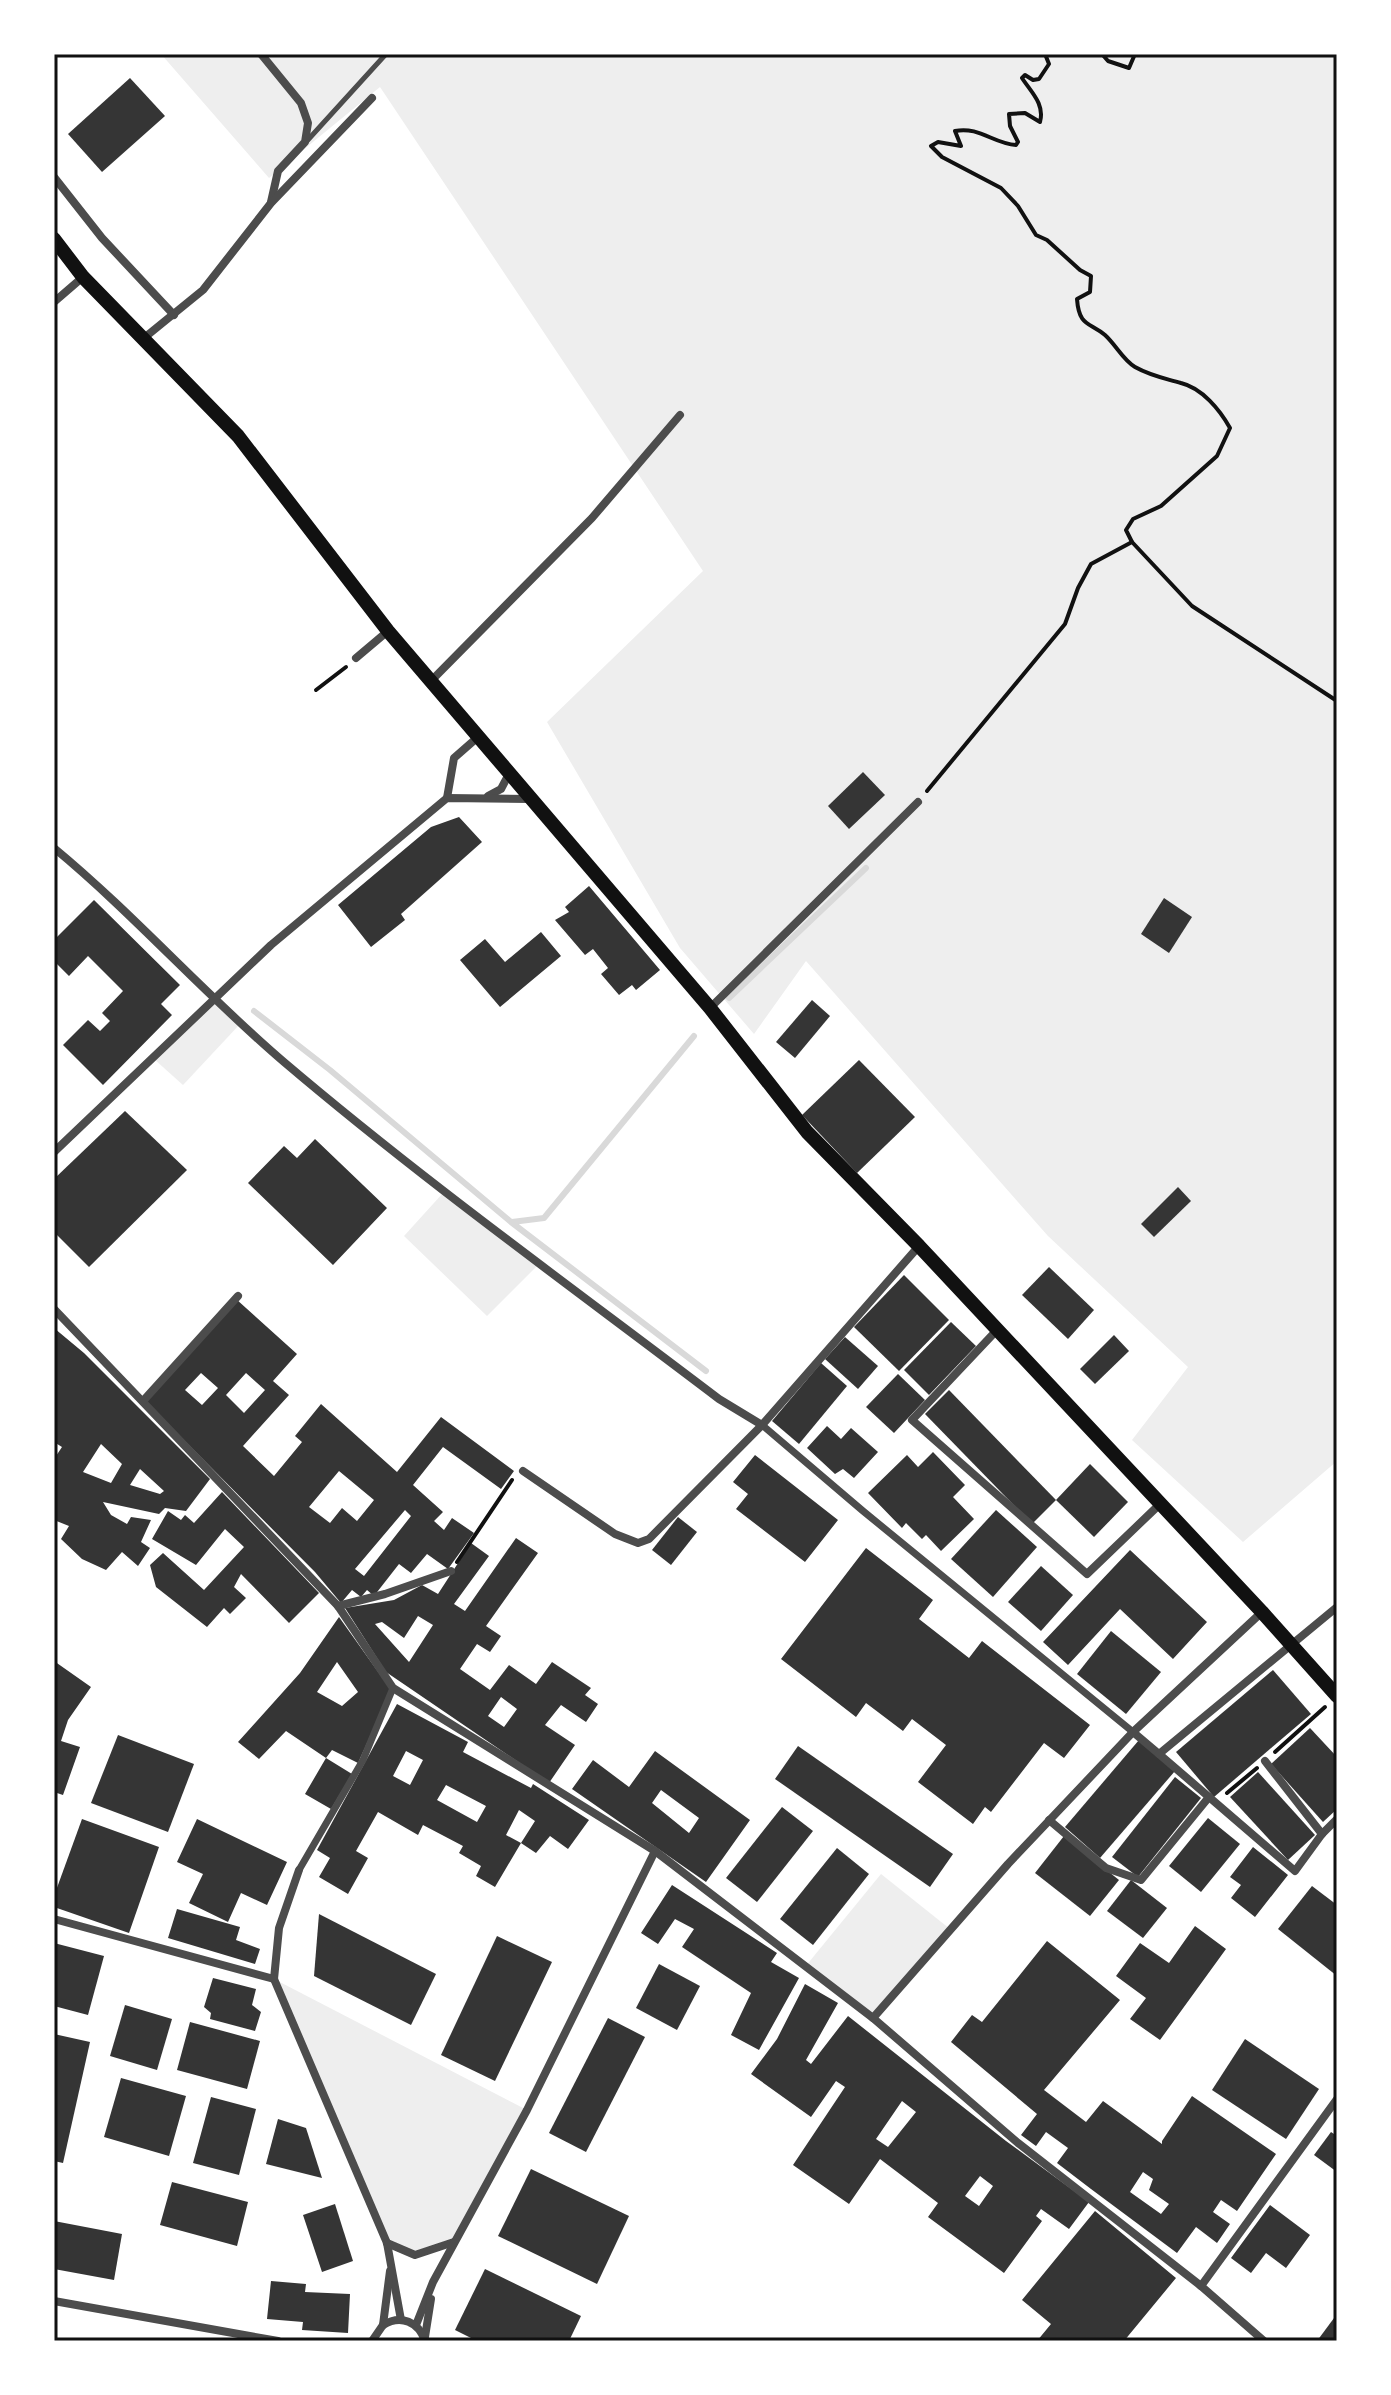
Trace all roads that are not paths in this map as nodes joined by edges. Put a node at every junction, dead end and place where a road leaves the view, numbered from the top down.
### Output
1 (261, 54) edge
2 (386, 54) edge
3 (372, 98) dead end
4 (305, 142) junction
5 (54, 177) edge
6 (271, 203) junction
7 (54, 239) edge
8 (83, 277) junction
9 (54, 302) edge
10 (174, 315) junction
11 (144, 338) junction
12 (680, 415) dead end
13 (388, 631) junction
14 (356, 658) road end
15 (431, 681) junction
16 (478, 737) junction
17 (509, 774) junction
18 (487, 797) junction
19 (447, 798) junction
20 (529, 799) junction
21 (918, 802) road end
22 (54, 848) edge
23 (215, 997) junction
24 (710, 1008) junction
25 (54, 1152) edge
26 (919, 1246) junction
27 (238, 1296) dead end
28 (54, 1309) edge
29 (997, 1330) junction
30 (143, 1401) junction
31 (762, 1425) junction
32 (523, 1471) road end
33 (1160, 1504) junction
34 (451, 1571) road end
35 (338, 1606) junction
36 (1337, 1607) edge
37 (1262, 1612) junction
38 (1292, 1646) junction
39 (393, 1688) junction
40 (1337, 1696) edge
41 (1133, 1732) junction
42 (1159, 1754) junction
43 (1265, 1761) dead end
44 (1209, 1797) junction
45 (1337, 1819) edge
46 (1049, 1820) junction
47 (1322, 1834) junction
48 (655, 1851) junction
49 (299, 1870) joint
50 (54, 1919) edge
51 (274, 1979) junction
52 (873, 2018) junction
53 (1337, 2099) edge
54 (455, 2242) junction
55 (387, 2243) junction
56 (391, 2262) junction
57 (433, 2282) junction
58 (1201, 2286) junction
59 (54, 2301) edge
60 (401, 2320) junction
61 (383, 2325) junction
62 (416, 2325) junction
63 (373, 2339) edge
64 (425, 2340) edge
65 (278, 2341) edge
66 (363, 2341) edge
67 (1264, 2341) edge

1 - 4 street
2 - 4 lane
3 - 6 street
4 - 6 street
5 - 10 street
6 - 10 street
7 - 8 main road
8 - 9 street
8 - 11 main road
10 - 11 street
11 - 13 main road
12 - 15 street
13 - 14 street
13 - 15 main road
15 - 16 main road
16 - 17 main road
16 - 19 street
17 - 18 street
17 - 20 main road
18 - 19 street
18 - 20 street
19 - 23 street
20 - 24 main road
21 - 24 street
22 - 23 street
23 - 25 street
23 - 31 street
24 - 26 main road
26 - 29 main road
26 - 31 street
27 - 30 street
28 - 30 street
29 - 33 main road
29 - 33 street
30 - 35 street
31 - 32 street
31 - 41 street
33 - 37 main road
34 - 35 street
35 - 39 street
36 - 38 street
37 - 38 main road
37 - 41 street
38 - 40 main road
38 - 42 street
39 - 48 street
39 - 49 street
41 - 42 street
41 - 46 street
42 - 44 street
43 - 47 street
44 - 46 street
44 - 47 street
45 - 47 street
46 - 52 street
48 - 52 street
48 - 54 street
49 - 51 street
50 - 51 street
51 - 55 street
52 - 58 street
53 - 58 street
54 - 55 street
54 - 57 street
55 - 56 street
56 - 60 street
56 - 61 street
57 - 62 street
57 - 64 street
58 - 67 street
59 - 65 street
60 - 61 street
60 - 62 street
61 - 63 street
62 - 64 street
63 - 66 street

